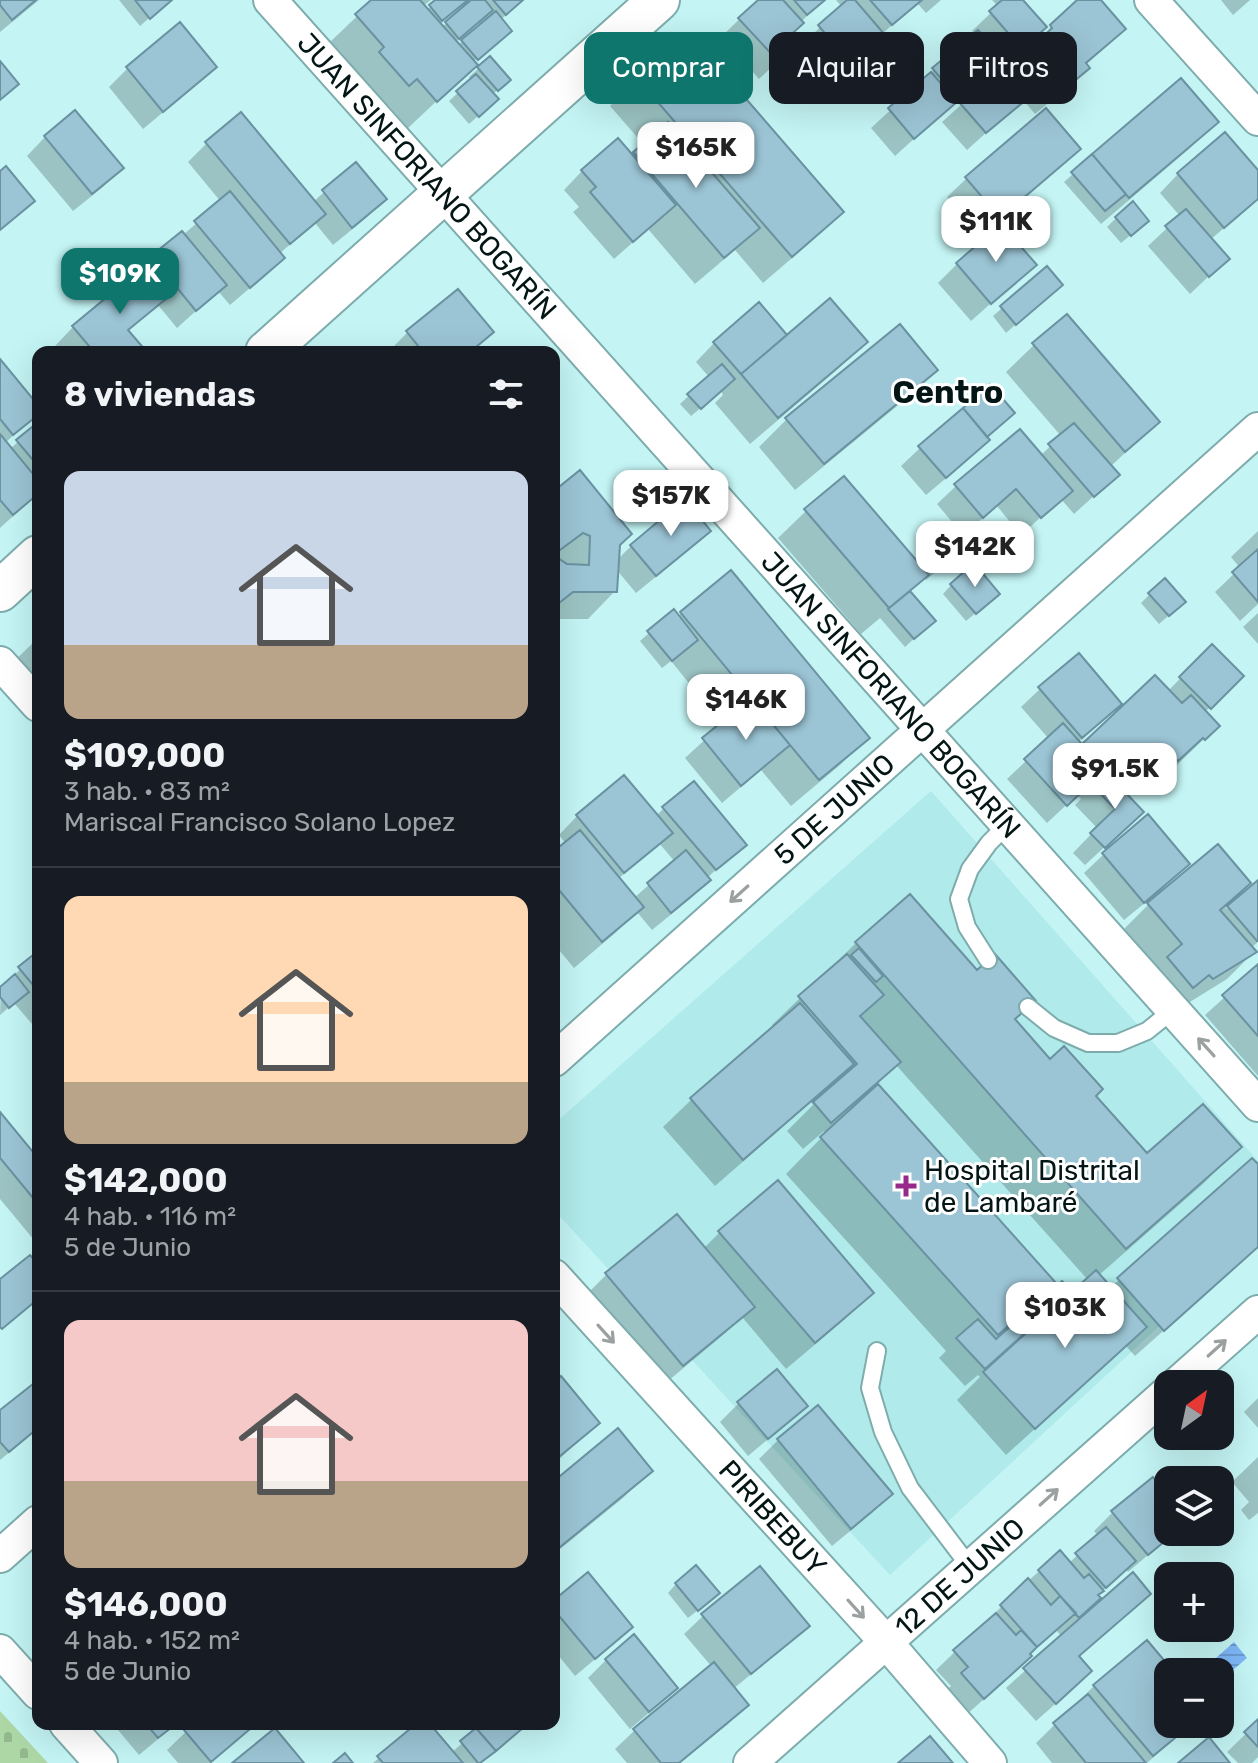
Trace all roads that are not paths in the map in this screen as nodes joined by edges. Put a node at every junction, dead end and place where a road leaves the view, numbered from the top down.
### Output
1 (270, 0) edge
2 (659, 0) edge
3 (1151, 0) edge
4 (1258, 119) edge
5 (443, 193) junction
6 (273, 346) edge
7 (1258, 429) edge
8 (32, 562) edge
9 (0, 591) edge
10 (0, 663) edge
11 (32, 698) edge
12 (922, 729) junction
13 (1007, 825) junction
14 (988, 960) dead end
15 (1028, 1007) dead end
16 (1173, 1010) junction
17 (560, 1055) edge
18 (1258, 1105) edge
19 (560, 1283) edge
20 (1258, 1312) edge
21 (877, 1351) dead end
22 (1193, 1370) edge
23 (1154, 1404) edge
24 (32, 1527) edge
25 (0, 1556) edge
26 (970, 1567) junction
27 (886, 1642) junction
28 (0, 1651) edge
29 (32, 1686) edge
30 (71, 1730) edge
31 (101, 1763) edge
32 (750, 1763) edge
33 (990, 1763) edge

1 - 5 street, JUAN SINFORIANO BOGARÍN
2 - 5 street
3 - 4 street
5 - 6 street
5 - 12 street, JUAN SINFORIANO BOGARÍN
7 - 12 street, 5 DE JUNIO
8 - 9 street
10 - 11 street
12 - 13 street, JUAN SINFORIANO BOGARÍN
12 -> 17 street, 5 DE JUNIO
13 - 14 lane
13 - 16 street, JUAN SINFORIANO BOGARÍN
15 - 16 lane
18 -> 16 street, JUAN SINFORIANO BOGARÍN
19 -> 27 street, PIRIBEBUY
22 -> 20 street
21 - 26 lane
26 -> 23 street, 12 DE JUNIO
24 - 25 street
26 - 27 street, 12 DE JUNIO
27 - 32 street, 12 DE JUNIO
27 - 33 street, PIRIBEBUY
28 - 29 street
30 - 31 street

